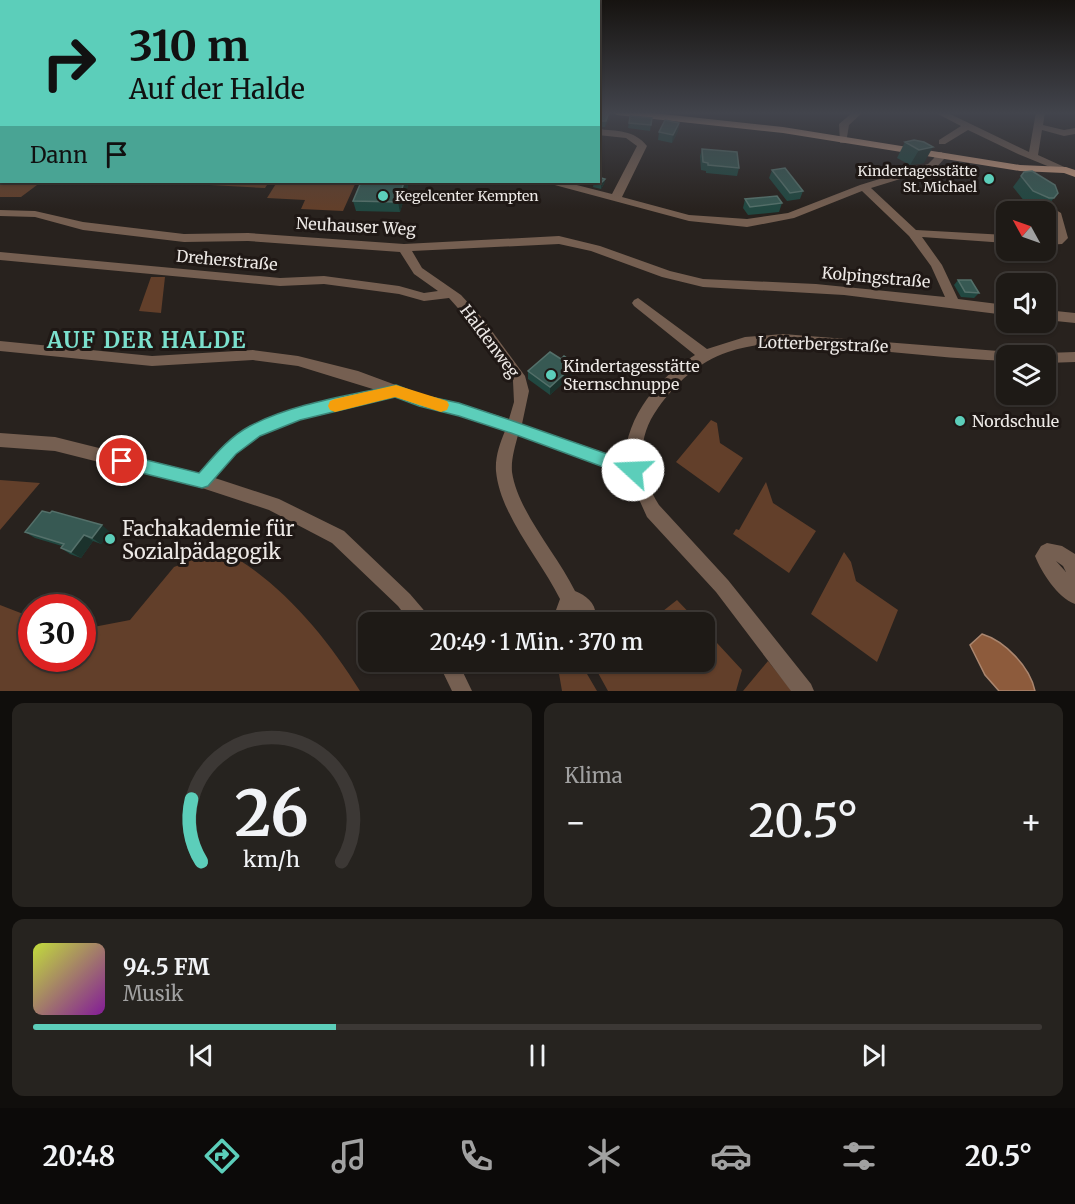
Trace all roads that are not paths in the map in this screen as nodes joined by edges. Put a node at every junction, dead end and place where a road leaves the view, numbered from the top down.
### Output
1 (641, 144) edge
2 (867, 144) edge
3 (1006, 144) edge
4 (1035, 144) edge
5 (939, 154) junction
6 (1033, 157) junction
7 (1072, 171) edge
8 (559, 183) edge
9 (864, 187) junction
10 (615, 199) junction
11 (0, 213) edge
12 (1056, 213) dead end
13 (913, 233) junction
14 (996, 237) edge
15 (1056, 241) edge
16 (429, 245) junction
17 (404, 248) junction
18 (0, 256) edge
19 (415, 267) junction
20 (742, 284) joint
21 (449, 294) junction
22 (953, 301) junction
23 (638, 303) dead end
24 (996, 308) edge
25 (1056, 316) edge
26 (1075, 318) edge
27 (0, 346) edge
28 (705, 355) junction
29 (996, 355) edge
30 (1075, 357) edge
31 (1056, 358) edge
32 (396, 391) junction
33 (513, 427) junction
34 (0, 440) edge
35 (633, 470) junction
36 (202, 481) junction
37 (1075, 574) edge
38 (1075, 595) edge
39 (569, 598) junction
40 (413, 612) edge
41 (566, 612) edge
42 (587, 612) edge
43 (453, 672) edge
44 (462, 691) edge
45 (804, 691) edge

1 - 10 street
2 - 5 main road
3 - 6 street
4 - 6 street
5 - 7 main road
5 - 9 street
6 - 7 street
8 - 10 street
9 - 10 street
9 - 13 street
11 - 17 street, Neuhauser Weg
12 - 15 street
13 - 14 street
13 - 22 street
16 - 17 street, Neuhauser Weg
16 - 19 street
16 - 20 street, Neuhauser Weg
17 - 19 street, Haldenweg
18 - 21 street, Dreherstraße
19 - 21 street, Haldenweg
20 - 22 street, Kolpingstraße
21 - 33 street, Haldenweg
22 - 24 street, Kolpingstraße
23 - 28 street
25 - 26 street
27 - 32 street
28 - 29 street, Lotterbergstraße
28 - 35 street, Lotterbergstraße
30 - 31 street
32 - 33 street
32 - 36 street
33 - 35 street
33 - 39 street, Haldenweg
34 - 36 street
35 - 45 street, Lotterbergstraße
36 - 40 street
37 - 38 street
39 - 41 street, Haldenweg
39 - 42 street, Haldenweg
43 - 44 street

